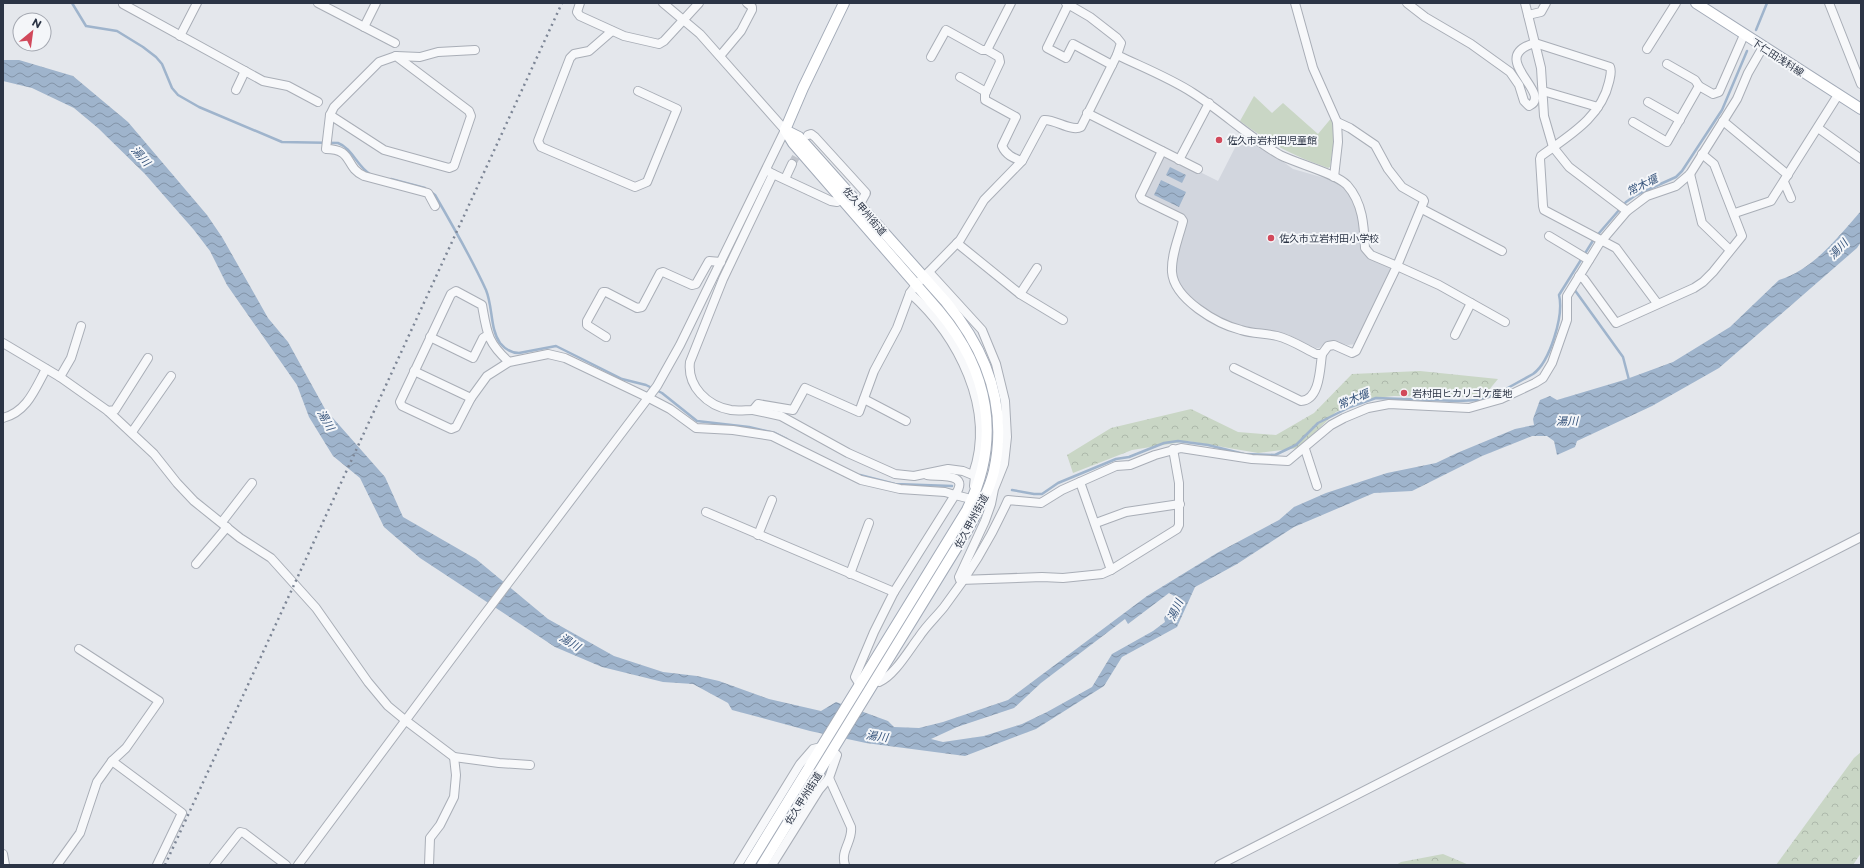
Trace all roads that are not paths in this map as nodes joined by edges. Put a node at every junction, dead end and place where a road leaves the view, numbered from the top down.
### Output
1 (197, 3) edge
2 (318, 3) edge
3 (376, 3) edge
4 (580, 3) edge
5 (663, 3) edge
6 (699, 3) edge
7 (747, 3) edge
8 (844, 3) edge
9 (1011, 3) edge
10 (1295, 3) edge
11 (1407, 3) edge
12 (1525, 3) edge
13 (1546, 3) edge
14 (1676, 3) edge
15 (1696, 3) edge
16 (1828, 3) edge
17 (123, 4) dead end
18 (1067, 4) edge
19 (1528, 15) junction
20 (684, 19) junction
21 (364, 27) junction
22 (612, 31) junction
23 (180, 36) junction
24 (1746, 36) junction
25 (395, 43) dead end
26 (1535, 43) junction
27 (1761, 46) junction
28 (1647, 49) dead end
29 (475, 50) dead end
30 (987, 50) junction
31 (1117, 54) junction
32 (396, 56) junction
33 (720, 56) junction
34 (931, 56) dead end
35 (1667, 64) dead end
36 (1112, 65) junction
37 (246, 72) junction
38 (960, 77) dead end
39 (1861, 84) edge
40 (1699, 86) junction
41 (236, 90) dead end
42 (638, 91) dead end
43 (1543, 91) junction
44 (986, 92) junction
45 (1838, 95) junction
46 (318, 102) dead end
47 (1648, 102) dead end
48 (1209, 103) junction
49 (1598, 107) junction
50 (1861, 109) edge
51 (1088, 113) junction
52 (330, 115) junction
53 (1680, 120) junction
54 (1723, 121) junction
55 (1337, 122) junction
56 (1633, 122) dead end
57 (1818, 128) junction
58 (785, 130) junction
59 (808, 135) dead end
60 (1554, 147) junction
61 (1162, 151) junction
62 (1702, 154) junction
63 (1861, 159) edge
64 (1179, 160) junction
65 (1022, 161) junction
66 (792, 164) tunnel mouth
67 (1198, 169) dead end
68 (770, 172) junction
69 (1690, 174) junction
70 (1334, 177) junction
71 (785, 179) junction
72 (1786, 179) junction
73 (1791, 198) dead end
74 (842, 199) junction
75 (860, 204) junction
76 (435, 206) dead end
77 (1623, 208) junction
78 (1422, 209) junction
79 (1735, 214) junction
80 (1549, 236) dead end
81 (1598, 238) junction
82 (957, 243) junction
83 (1730, 250) junction
84 (1502, 252) dead end
85 (1585, 258) junction
86 (721, 262) junction
87 (1397, 266) junction
88 (1037, 268) dead end
89 (926, 275) junction
90 (1575, 283) junction
91 (913, 289) junction
92 (1020, 294) junction
93 (1471, 303) junction
94 (1658, 303) junction
95 (1063, 320) dead end
96 (1506, 322) dead end
97 (81, 326) dead end
98 (488, 335) junction
99 (1455, 335) dead end
100 (430, 337) junction
101 (606, 337) dead end
102 (3, 343) edge
103 (1322, 354) junction
104 (148, 358) dead end
105 (509, 362) junction
106 (1234, 368) dead end
107 (46, 369) junction
108 (414, 371) junction
109 (171, 376) dead end
110 (60, 377) junction
111 (650, 396) junction
112 (471, 398) junction
113 (864, 399) junction
114 (753, 410) junction
115 (108, 411) junction
116 (4, 419) edge
117 (906, 421) dead end
118 (132, 432) junction
119 (1173, 449) junction
120 (1305, 449) junction
121 (973, 474) junction
122 (927, 475) junction
123 (1080, 482) junction
124 (252, 483) dead end
125 (1317, 486) dead end
126 (991, 488) junction
127 (955, 495) junction
128 (971, 495) junction
129 (995, 499) dead end
130 (772, 500) dead end
131 (1008, 500) junction
132 (1180, 504) junction
133 (706, 512) dead end
134 (869, 523) dead end
135 (1096, 523) junction
136 (225, 525) junction
137 (758, 535) junction
138 (1861, 537) edge
139 (196, 564) dead end
140 (1111, 570) junction
141 (850, 574) junction
142 (963, 580) junction
143 (894, 592) junction
144 (79, 649) dead end
145 (876, 680) junction
146 (859, 686) junction
147 (405, 720) junction
148 (823, 744) junction
149 (835, 747) junction
150 (454, 757) junction
151 (112, 761) junction
152 (530, 765) dead end
153 (829, 778) junction
154 (3, 854) edge
155 (59, 864) edge
156 (5, 865) edge
157 (157, 865) edge
158 (214, 865) edge
159 (286, 865) edge
160 (298, 865) edge
161 (429, 865) edge
162 (738, 865) edge
163 (749, 865) edge
164 (762, 865) edge
165 (772, 865) edge
166 (845, 865) edge
167 (1220, 865) edge

1 - 23 street
2 - 21 street
3 - 21 street
4 - 22 street
5 - 20 street
6 - 20 street
7 - 33 street
8 - 58 main road
9 - 30 street
10 - 55 street
11 - 26 street
12 - 19 street
13 - 19 street
14 - 28 street
15 - 24 main road, 下仁田浅科線
16 - 39 street
17 - 23 street
18 - 31 street
18 - 36 street
19 - 26 street
20 - 22 street
20 - 33 street
21 - 25 street
22 - 42 street
23 - 37 street
24 - 27 main road, 下仁田浅科線
24 - 40 street
26 - 43 street
26 - 49 street
27 - 45 main road, 下仁田浅科線
27 - 54 street
29 - 32 street
30 - 34 street
30 - 44 street
31 - 36 street
31 - 48 street
32 - 52 street
32 - 52 street
33 - 58 street
35 - 40 street
36 - 51 street
37 - 41 street
37 - 46 street
38 - 44 street
40 - 53 street
43 - 49 street
43 - 60 street
44 - 65 street
45 - 50 main road, 下仁田浅科線
45 - 57 street
47 - 53 street
48 - 64 street
48 - 70 street
49 - 60 street
51 - 61 street
51 - 65 street
52 - 76 street
53 - 56 street
54 - 62 street
54 - 72 street
55 - 70 street
55 - 78 street
57 - 63 street
57 - 72 street
58 - 68 street
58 - 74 main road, 佐久甲州街道
58 - 75 main road, 佐久甲州街道
59 - 75 street
60 - 77 street
60 - 81 street
61 - 64 street
61 - 103 street
62 - 69 street
62 - 79 street
64 - 67 street
65 - 82 street
66 - 71 street
68 - 71 street
68 - 86 street
68 - 114 street
69 - 77 street
69 - 83 street
70 - 87 street
71 - 74 street
72 - 73 street
72 - 79 street
74 - 91 main road, 佐久甲州街道
75 - 89 main road, 佐久甲州街道
77 - 81 street
78 - 84 street
78 - 87 street
79 - 83 street
80 - 85 street
81 - 85 street
81 - 94 street
82 - 89 street
82 - 92 street
83 - 94 street
85 - 90 street
86 - 101 street
86 - 111 street
87 - 93 street
87 - 103 street
88 - 92 street
89 - 91 street
89 - 126 main road, 佐久甲州街道
90 - 94 street
90 - 120 street
91 - 113 street
91 - 121 street
91 - 128 main road, 佐久甲州街道
92 - 95 street
93 - 96 street
93 - 99 street
97 - 110 street
98 - 100 street
98 - 100 street
98 - 105 street
100 - 108 street
102 - 107 street
103 - 106 street
104 - 115 street
105 - 111 street
105 - 112 street
107 - 110 street
107 - 116 street
108 - 112 street
108 - 112 street
109 - 118 street
110 - 115 street
111 - 127 street
111 - 147 street
113 - 114 street
113 - 117 street
114 - 122 street
115 - 118 street
118 - 136 street
119 - 120 street
119 - 123 street
119 - 132 street
120 - 125 street
121 - 122 street
121 - 128 street
122 - 127 street
123 - 131 street
123 - 135 street
124 - 136 street
126 - 142 street
126 - 145 main road, 佐久甲州街道
127 - 128 street
127 - 143 street
128 - 146 main road, 佐久甲州街道
129 - 131 street
130 - 137 street
131 - 142 street
132 - 135 street
132 - 140 street
133 - 137 street
134 - 141 street
135 - 140 street
136 - 139 street
136 - 147 street
137 - 141 street
138 - 167 street
140 - 142 street
141 - 143 street
142 - 145 street
143 - 146 street
144 - 151 street
145 - 149 main road, 佐久甲州街道
146 - 148 main road, 佐久甲州街道
147 - 150 street
147 - 160 street
148 - 162 street
148 - 163 main road, 佐久甲州街道
149 - 153 street
149 - 164 main road, 佐久甲州街道
150 - 152 street
150 - 161 street
151 - 155 street
151 - 157 street
153 - 165 street
153 - 166 street
154 - 156 street
158 - 159 street

